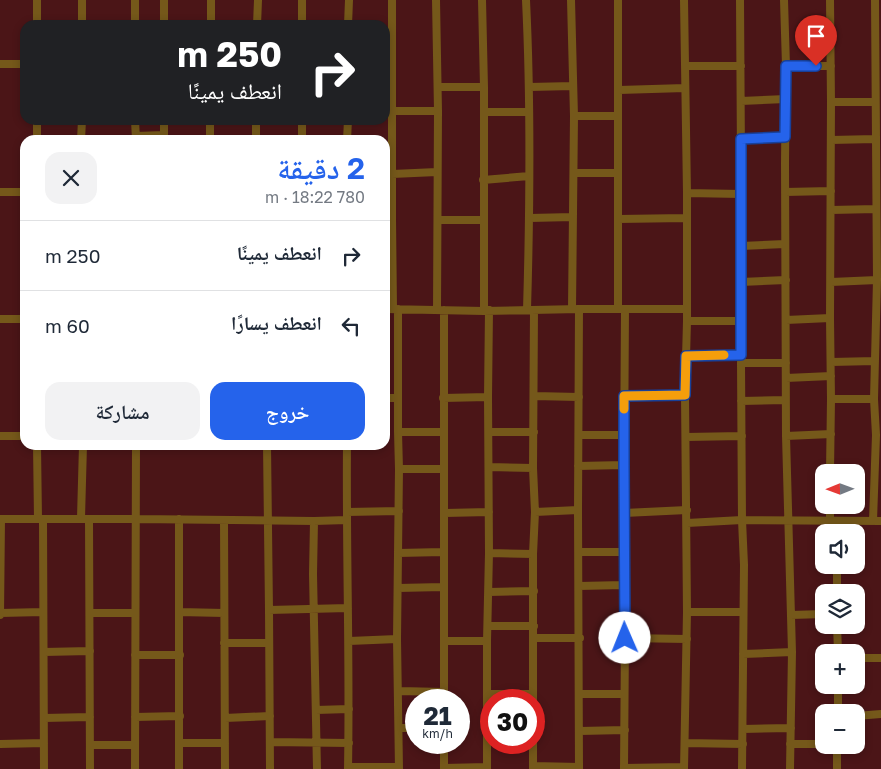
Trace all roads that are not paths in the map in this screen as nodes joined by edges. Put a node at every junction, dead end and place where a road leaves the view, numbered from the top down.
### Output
1 (37, 0) edge
2 (82, 0) edge
3 (135, 0) edge
4 (164, 0) edge
5 (211, 0) edge
6 (258, 0) edge
7 (302, 0) edge
8 (349, 0) edge
9 (392, 0) edge
10 (436, 0) edge
11 (482, 0) edge
12 (526, 0) edge
13 (571, 0) edge
14 (618, 0) edge
15 (684, 0) edge
16 (740, 0) edge
17 (784, 0) edge
18 (830, 0) edge
19 (875, 0) edge
20 (37, 20) edge
21 (82, 20) edge
22 (135, 20) edge
23 (164, 20) edge
24 (211, 20) edge
25 (257, 20) edge
26 (302, 20) edge
27 (348, 20) edge
28 (390, 44) edge
29 (0, 64) edge
30 (20, 64) edge
31 (686, 66) junction
32 (741, 66) junction
33 (786, 66) junction
34 (831, 66) junction
35 (878, 67) edge
36 (573, 86) junction
37 (438, 87) junction
38 (529, 87) junction
39 (484, 88) junction
40 (685, 88) junction
41 (619, 90) junction
42 (786, 99) junction
43 (390, 100) edge
44 (741, 101) junction
45 (831, 102) junction
46 (875, 102) junction
47 (392, 111) junction
48 (438, 111) junction
49 (484, 112) junction
50 (529, 112) junction
51 (574, 116) junction
52 (618, 116) junction
53 (785, 137) junction
54 (741, 139) junction
55 (875, 139) junction
56 (831, 140) junction
57 (437, 172) junction
58 (574, 173) junction
59 (392, 174) junction
60 (618, 174) junction
61 (530, 176) junction
62 (483, 180) junction
63 (831, 191) junction
64 (0, 192) edge
65 (20, 192) edge
66 (785, 192) junction
67 (687, 193) junction
68 (741, 194) junction
69 (878, 194) edge
70 (390, 196) edge
71 (876, 209) junction
72 (831, 210) junction
73 (530, 218) junction
74 (573, 218) junction
75 (686, 218) junction
76 (618, 219) junction
77 (438, 220) junction
78 (483, 220) junction
79 (785, 244) junction
80 (740, 246) junction
81 (390, 264) edge
82 (786, 280) junction
83 (877, 280) junction
84 (741, 282) junction
85 (831, 282) junction
86 (392, 309) edge
87 (576, 309) junction
88 (622, 309) junction
89 (687, 309) junction
90 (440, 310) junction
91 (486, 310) junction
92 (530, 310) junction
93 (830, 318) junction
94 (0, 319) edge
95 (20, 319) edge
96 (786, 320) junction
97 (878, 320) edge
98 (687, 321) junction
99 (742, 321) junction
100 (686, 356) junction
101 (741, 359) junction
102 (875, 361) junction
103 (831, 362) junction
104 (786, 363) junction
105 (831, 376) junction
106 (786, 378) junction
107 (685, 395) junction
108 (534, 396) junction
109 (624, 396) junction
110 (488, 397) junction
111 (578, 397) junction
112 (390, 398) edge
113 (398, 398) junction
114 (443, 398) junction
115 (874, 398) junction
116 (832, 399) junction
117 (785, 400) junction
118 (741, 401) junction
119 (398, 432) junction
120 (444, 432) junction
121 (489, 432) junction
122 (534, 432) junction
123 (831, 434) junction
124 (579, 435) junction
125 (624, 435) junction
126 (878, 435) edge
127 (0, 436) edge
128 (20, 436) edge
129 (742, 436) junction
130 (786, 436) junction
131 (686, 437) junction
132 (37, 450) edge
133 (83, 450) edge
134 (136, 450) edge
135 (266, 450) edge
136 (347, 450) edge
137 (830, 464) edge
138 (624, 465) junction
139 (489, 466) junction
140 (578, 466) junction
141 (534, 468) junction
142 (399, 469) junction
143 (444, 469) junction
144 (578, 510) junction
145 (687, 510) junction
146 (398, 511) junction
147 (489, 512) junction
148 (535, 512) junction
149 (445, 513) junction
150 (624, 513) junction
151 (832, 514) edge
152 (347, 516) junction
153 (136, 518) junction
154 (0, 519) edge
155 (40, 519) junction
156 (85, 519) junction
157 (179, 519) junction
158 (224, 520) junction
159 (268, 520) junction
160 (742, 520) junction
161 (788, 520) junction
162 (314, 521) junction
163 (833, 521) junction
164 (877, 521) edge
165 (687, 523) junction
166 (834, 524) edge
167 (444, 552) junction
168 (579, 552) junction
169 (624, 552) junction
170 (398, 553) junction
171 (489, 553) junction
172 (533, 554) junction
173 (624, 585) junction
174 (579, 586) junction
175 (443, 587) junction
176 (398, 588) junction
177 (488, 592) junction
178 (534, 592) junction
179 (348, 608) junction
180 (314, 609) junction
181 (269, 610) junction
182 (43, 612) junction
183 (179, 612) junction
184 (687, 612) junction
185 (743, 612) junction
186 (90, 613) junction
187 (135, 613) junction
188 (224, 613) junction
189 (0, 614) edge
190 (815, 614) edge
191 (791, 615) junction
192 (488, 626) junction
193 (534, 626) junction
194 (534, 638) junction
195 (580, 638) junction
196 (625, 638) junction
197 (397, 639) junction
198 (687, 639) junction
199 (444, 640) junction
200 (349, 641) junction
201 (487, 641) junction
202 (269, 642) junction
203 (224, 643) junction
204 (90, 651) junction
205 (44, 652) junction
206 (792, 652) junction
207 (743, 654) junction
208 (180, 655) junction
209 (135, 656) junction
210 (865, 658) edge
211 (881, 658) edge
212 (444, 689) edge
213 (488, 689) edge
214 (533, 689) edge
215 (399, 692) junction
216 (405, 693) edge
217 (580, 694) junction
218 (624, 694) junction
219 (349, 709) junction
220 (316, 710) junction
221 (881, 714) edge
222 (865, 715) edge
223 (180, 716) junction
224 (270, 716) junction
225 (90, 717) junction
226 (135, 717) junction
227 (44, 718) junction
228 (225, 718) junction
229 (399, 728) junction
230 (405, 728) edge
231 (743, 728) junction
232 (790, 728) junction
233 (580, 730) junction
234 (625, 730) junction
235 (44, 742) junction
236 (270, 742) junction
237 (179, 743) junction
238 (225, 743) junction
239 (317, 743) junction
240 (349, 743) junction
241 (685, 743) junction
242 (0, 744) edge
243 (743, 744) junction
244 (790, 744) junction
245 (815, 744) edge
246 (90, 745) junction
247 (135, 745) junction
248 (444, 754) edge
249 (488, 754) edge
250 (533, 754) edge
251 (837, 754) edge
252 (348, 768) edge
253 (399, 768) edge
254 (444, 768) edge
255 (487, 768) edge
256 (533, 768) edge
257 (580, 768) edge
258 (684, 768) edge
259 (44, 769) edge
260 (90, 769) edge
261 (135, 769) edge
262 (179, 769) edge
263 (225, 769) edge
264 (270, 769) edge
265 (317, 769) edge
266 (624, 769) edge
267 (742, 769) edge
268 (790, 769) edge
269 (837, 769) edge

1 - 20 street
2 - 21 street
3 - 22 street
4 - 23 street
5 - 24 street
6 - 25 street
7 - 26 street
8 - 27 street
9 - 28 street
10 - 37 street
11 - 39 street
12 - 38 street
13 - 36 street
14 - 41 street
15 - 31 street
16 - 32 street
17 - 33 street
18 - 34 street
19 - 35 street
29 - 30 street
31 - 32 street
31 - 40 street
32 - 44 street
33 - 34 street
33 - 42 street
34 - 45 street
35 - 46 street
36 - 38 street
36 - 51 street
37 - 39 street
37 - 48 street
38 - 50 street
39 - 49 street
40 - 41 street
40 - 67 street
41 - 52 street
42 - 44 street
42 - 53 street
43 - 47 street
44 - 54 street
45 - 46 street
45 - 56 street
46 - 55 street
47 - 48 street
47 - 59 street
48 - 57 street
49 - 50 street
49 - 62 street
50 - 61 street
51 - 52 street
51 - 58 street
52 - 60 street
53 - 54 street
53 - 66 street
54 - 68 street
55 - 56 street
55 - 69 street
56 - 63 street
57 - 59 street
57 - 77 street
58 - 60 street
58 - 74 street
59 - 70 street
60 - 76 street
61 - 62 street
61 - 73 street
62 - 78 street
63 - 66 street
63 - 72 street
64 - 65 street
66 - 79 street
67 - 68 street
67 - 75 street
68 - 80 street
69 - 71 street
71 - 72 street
71 - 83 street
72 - 85 street
73 - 74 street
73 - 92 street
74 - 87 street
75 - 76 street
75 - 89 street
76 - 88 street
77 - 78 street
77 - 90 street
78 - 91 street
79 - 80 street
79 - 82 street
80 - 84 street
81 - 86 street
82 - 84 street
82 - 96 street
83 - 85 street
83 - 97 street
84 - 99 street
85 - 93 street
86 - 90 street
86 - 113 street
87 - 88 street
87 - 92 street
87 - 111 street
88 - 89 street
88 - 109 street
89 - 98 street
90 - 91 street
90 - 114 street
91 - 92 street
91 - 110 street
92 - 108 street
93 - 96 street
93 - 103 street
94 - 95 street
96 - 104 street
97 - 102 street
98 - 99 street
98 - 100 street
99 - 101 street
100 - 101 street
100 - 107 street
101 - 104 street
101 - 118 street
102 - 103 street
102 - 115 street
103 - 105 street
104 - 106 street
105 - 106 street
105 - 116 street
106 - 117 street
107 - 109 street
107 - 131 street
108 - 111 street
108 - 122 street
109 - 125 street
110 - 114 street
110 - 121 street
111 - 124 street
112 - 113 street
113 - 119 street
114 - 120 street
115 - 116 street
115 - 126 street
116 - 123 street
117 - 118 street
117 - 130 street
118 - 129 street
119 - 120 street
119 - 142 street
120 - 143 street
121 - 122 street
121 - 139 street
122 - 141 street
123 - 130 street
123 - 137 street
124 - 125 street
124 - 140 street
125 - 138 street
126 - 164 street
127 - 128 street
129 - 131 street
129 - 160 street
130 - 161 street
131 - 145 street
132 - 155 street
133 - 156 street
134 - 153 street
135 - 159 street
136 - 152 street
138 - 140 street
138 - 150 street
139 - 141 street
139 - 147 street
140 - 144 street
141 - 148 street
142 - 143 street
142 - 146 street
143 - 149 street
144 - 148 street
144 - 168 street
145 - 150 street
145 - 165 street
146 - 152 street
146 - 170 street
147 - 149 street
147 - 171 street
148 - 172 street
149 - 167 street
150 - 169 street
151 - 163 street
152 - 162 street
152 - 179 street
153 - 156 street
153 - 157 street
153 - 187 street
154 - 155 street
154 - 189 street
155 - 156 street
155 - 182 street
156 - 186 street
157 - 158 street
157 - 183 street
158 - 159 street
158 - 188 street
159 - 162 street
159 - 181 street
160 - 161 street
160 - 165 street
160 - 185 street
161 - 163 street
161 - 191 street
162 - 180 street
163 - 164 street
163 - 166 street
165 - 184 street
167 - 170 street
167 - 175 street
168 - 169 street
168 - 174 street
169 - 173 street
170 - 176 street
171 - 172 street
171 - 177 street
172 - 178 street
173 - 174 street
173 - 196 street
174 - 195 street
175 - 176 street
175 - 199 street
176 - 197 street
177 - 178 street
177 - 192 street
178 - 193 street
179 - 180 street
179 - 200 street
180 - 181 street
180 - 220 street
181 - 202 street
182 - 189 street
182 - 205 street
183 - 188 street
183 - 208 street
184 - 185 street
184 - 198 street
185 - 207 street
186 - 187 street
186 - 204 street
187 - 209 street
188 - 203 street
190 - 191 street
191 - 206 street
192 - 193 street
192 - 201 street
193 - 194 street
194 - 195 street
194 - 214 street
195 - 217 street
196 - 198 street
196 - 218 street
197 - 200 street
197 - 215 street
198 - 241 street
199 - 201 street
199 - 212 street
200 - 219 street
201 - 213 street
202 - 203 street
202 - 224 street
203 - 228 street
204 - 205 street
204 - 225 street
205 - 227 street
206 - 207 street
206 - 232 street
207 - 231 street
208 - 209 street
208 - 223 street
209 - 226 street
210 - 211 street
215 - 216 street
215 - 229 street
217 - 218 street
217 - 233 street
218 - 234 street
219 - 220 street
219 - 240 street
220 - 239 street
221 - 222 street
223 - 226 street
223 - 237 street
224 - 228 street
224 - 236 street
225 - 227 street
225 - 246 street
226 - 247 street
227 - 235 street
228 - 238 street
229 - 230 street
229 - 253 street
231 - 232 street
231 - 243 street
232 - 244 street
233 - 234 street
233 - 257 street
234 - 266 street
235 - 242 street
235 - 259 street
236 - 239 street
236 - 264 street
237 - 238 street
237 - 262 street
238 - 263 street
239 - 240 street
239 - 265 street
240 - 252 street
241 - 243 street
241 - 258 street
243 - 267 street
244 - 245 street
244 - 268 street
246 - 247 street
246 - 260 street
247 - 261 street
248 - 254 street
249 - 255 street
250 - 256 street
251 - 269 street
252 - 253 street
254 - 255 street
256 - 257 street
258 - 266 street

